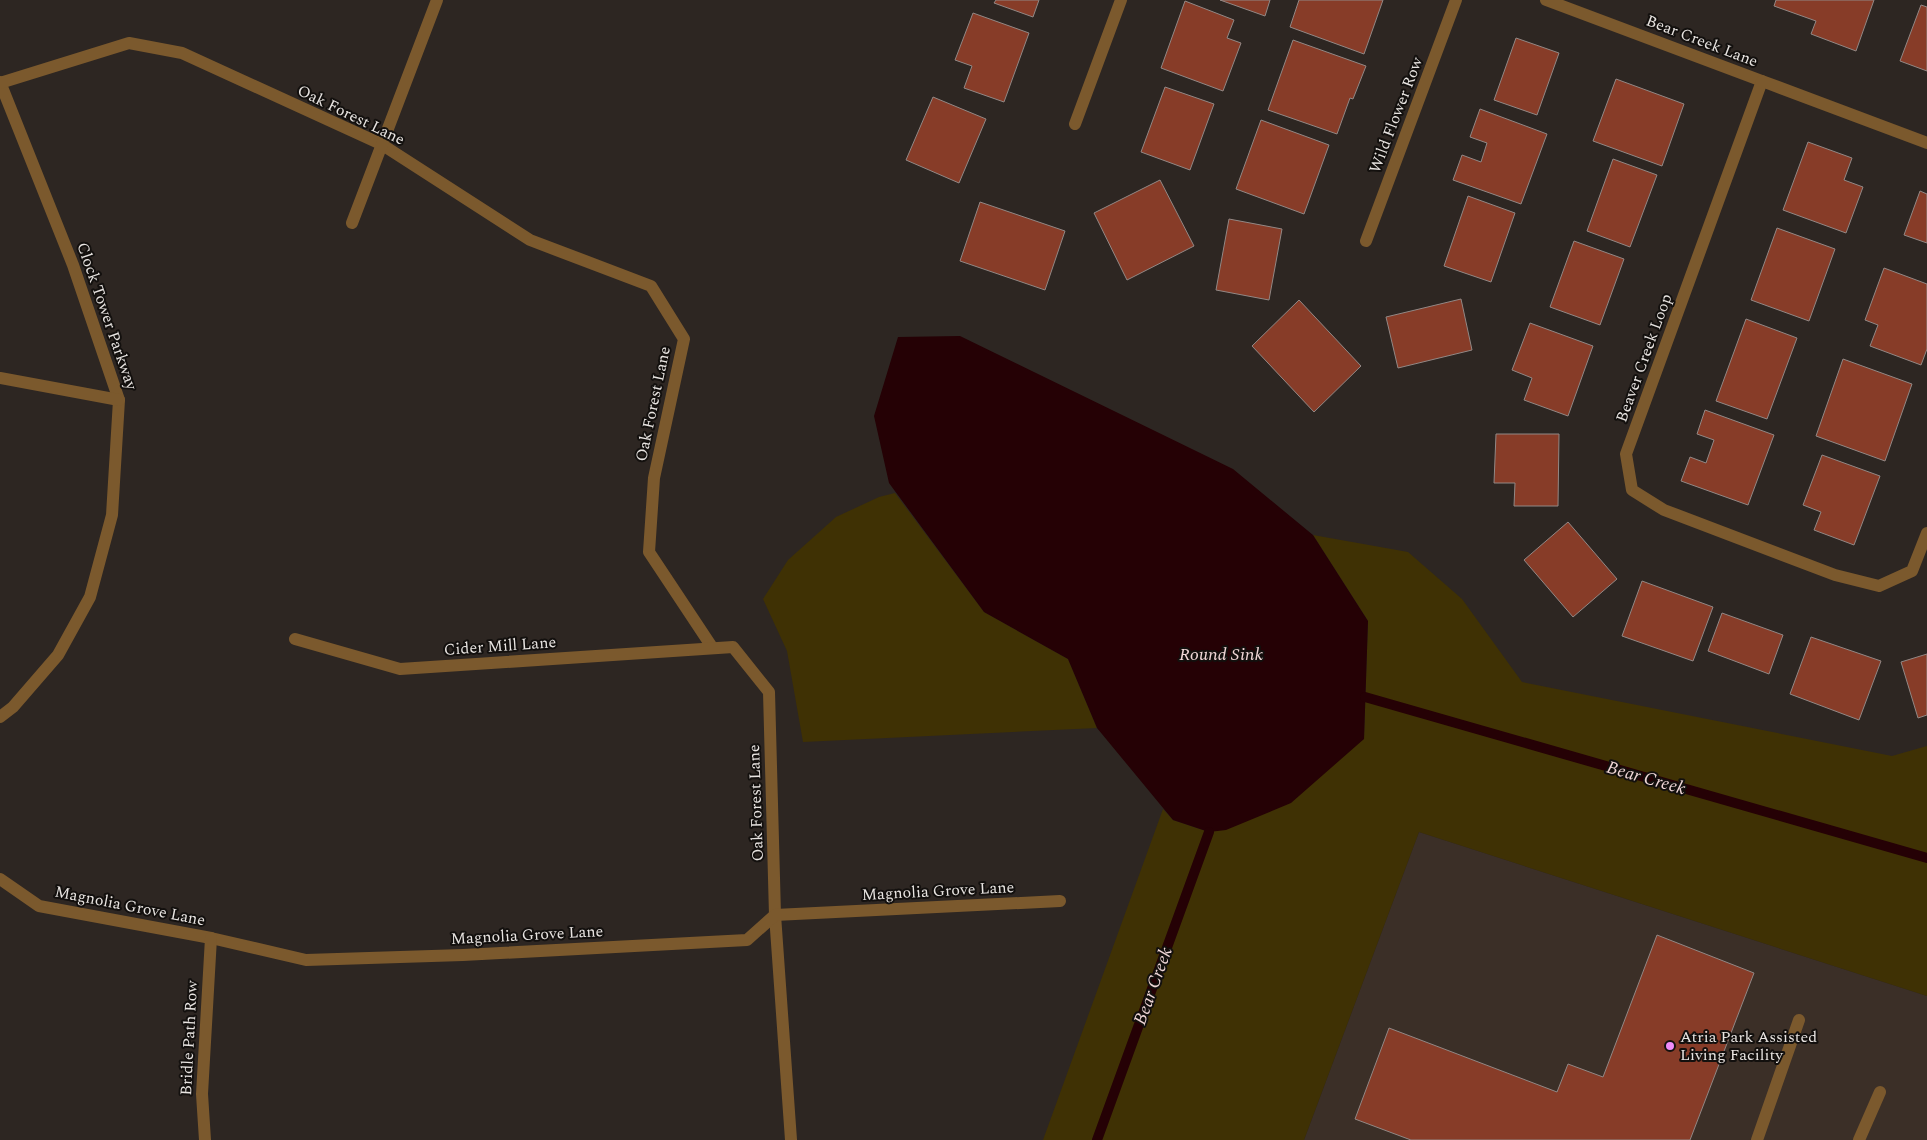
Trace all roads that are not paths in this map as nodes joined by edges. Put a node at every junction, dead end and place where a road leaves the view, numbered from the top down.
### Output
1 (438, 0) edge
2 (1121, 0) edge
3 (1456, 0) edge
4 (1546, 0) edge
5 (1762, 81) junction
6 (0, 83) edge
7 (1075, 124) dead end
8 (1927, 143) edge
9 (381, 144) junction
10 (352, 223) dead end
11 (1366, 241) dead end
12 (0, 378) edge
13 (119, 400) junction
14 (1927, 533) edge
15 (295, 639) dead end
16 (712, 647) junction
17 (0, 717) edge
18 (0, 879) edge
19 (1060, 901) dead end
20 (775, 915) junction
21 (211, 938) junction
22 (1799, 1020) dead end
23 (1880, 1092) dead end
24 (205, 1140) edge
25 (791, 1140) edge
26 (1757, 1140) edge
27 (1859, 1140) edge

1 - 9 street
2 - 7 street
3 - 11 street, Wild Flower Row
4 - 5 street, Bear Creek Lane
5 - 8 street
5 - 14 street, Beaver Creek Loop
6 - 9 street, Oak Forest Lane
6 - 13 street, Clock Tower Parkway
9 - 10 street
9 - 16 street, Oak Forest Lane
12 - 13 street
13 - 17 street, Clock Tower Parkway
15 - 16 street, Cider Mill Lane
16 - 20 street, Oak Forest Lane
18 - 21 street, Magnolia Grove Lane
19 - 20 street, Magnolia Grove Lane
20 - 21 street, Magnolia Grove Lane
20 - 25 street, Oak Forest Lane
21 - 24 street, Bridle Path Row
22 - 26 street
23 - 27 street

